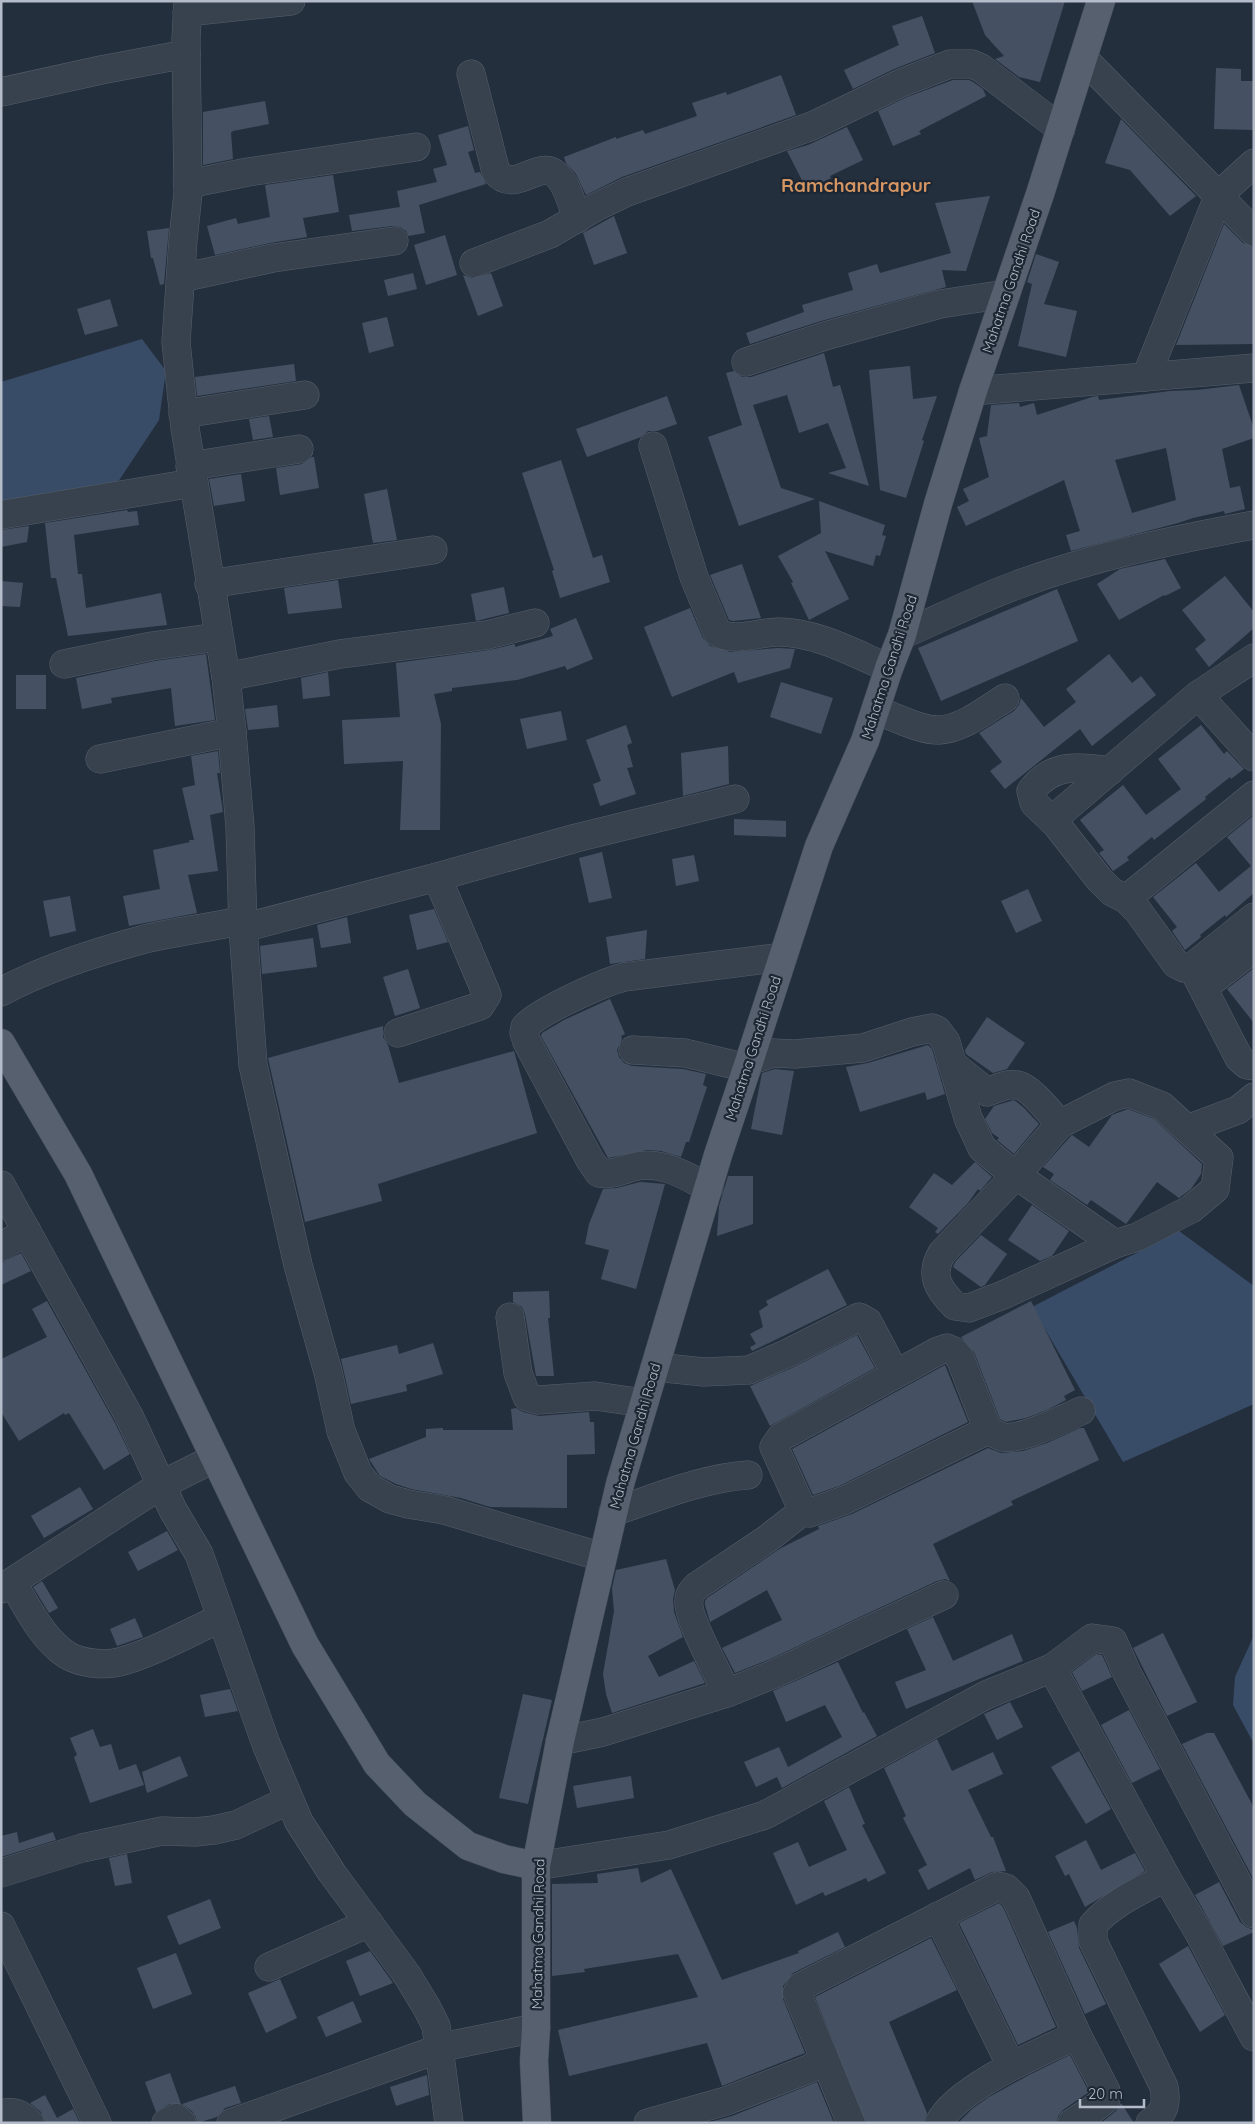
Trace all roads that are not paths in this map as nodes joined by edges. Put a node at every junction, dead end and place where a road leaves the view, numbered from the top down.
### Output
1 (290, 1) edge
2 (1101, 1) edge
3 (188, 7) edge
4 (186, 54) junction
5 (1083, 58) junction
6 (471, 74) dead end
7 (1, 92) edge
8 (1061, 129) junction
9 (416, 146) dead end
10 (1254, 162) edge
11 (188, 184) junction
12 (1219, 195) junction
13 (577, 219) junction
14 (1254, 232) edge
15 (394, 241) dead end
16 (474, 263) dead end
17 (180, 278) junction
18 (1006, 294) junction
19 (746, 362) dead end
20 (1254, 368) edge
21 (1146, 377) junction
22 (973, 390) junction
23 (306, 395) dead end
24 (183, 414) junction
25 (653, 446) dead end
26 (299, 450) dead end
27 (192, 474) junction
28 (1, 515) edge
29 (1254, 525) edge
30 (433, 550) dead end
31 (209, 584) junction
32 (535, 623) dead end
33 (902, 636) junction
34 (218, 637) junction
35 (1254, 658) edge
36 (64, 664) dead end
37 (889, 668) junction
38 (226, 677) junction
39 (1198, 696) junction
40 (1005, 698) dead end
41 (876, 710) junction
42 (232, 732) junction
43 (1254, 757) edge
44 (100, 759) dead end
45 (1110, 771) junction
46 (1254, 795) edge
47 (735, 799) dead end
48 (1052, 820) junction
49 (438, 878) junction
50 (1126, 900) junction
51 (1254, 916) edge
52 (243, 924) junction
53 (1254, 948) edge
54 (783, 957) junction
55 (1198, 977) junction
56 (1, 992) edge
57 (398, 1033) dead end
58 (1, 1043) edge
59 (634, 1050) dead end
60 (748, 1064) junction
61 (952, 1064) junction
62 (1254, 1066) edge
63 (1254, 1097) edge
64 (1060, 1124) junction
65 (1187, 1129) junction
66 (1016, 1175) junction
67 (1, 1185) edge
68 (708, 1188) junction
69 (27, 1231) junction
70 (1115, 1244) junction
71 (1, 1246) edge
72 (510, 1317) dead end
73 (887, 1358) dead end
74 (655, 1367) junction
75 (644, 1403) junction
76 (1080, 1411) dead end
77 (988, 1430) junction
78 (208, 1461) junction
79 (748, 1475) dead end
80 (165, 1483) junction
81 (803, 1511) junction
82 (613, 1512) junction
83 (602, 1556) junction
84 (7, 1585) edge
85 (944, 1595) dead end
86 (221, 1618) junction
87 (1052, 1668) junction
88 (727, 1693) junction
89 (560, 1742) junction
90 (289, 1800) junction
91 (536, 1866) junction
92 (1, 1874) edge
93 (1166, 1877) junction
94 (1254, 1914) edge
95 (938, 1916) junction
96 (369, 1923) junction
97 (1, 1926) edge
98 (269, 1967) dead end
99 (536, 2028) junction
100 (1077, 2035) junction
101 (1254, 2037) edge
102 (443, 2047) junction
103 (823, 2055) junction
104 (1011, 2066) junction
105 (1, 2114) edge
106 (30, 2123) edge
107 (97, 2123) edge
108 (166, 2123) edge
109 (182, 2123) edge
110 (231, 2123) edge
111 (449, 2123) edge
112 (537, 2123) edge
113 (648, 2123) edge
114 (851, 2123) edge
115 (939, 2123) edge
116 (1072, 2123) edge
117 (1150, 2123) edge

1 - 3 street
2 - 5 main road, Mahatma Gandhi Road
3 - 4 street
4 - 7 street
4 - 11 street
5 - 8 main road, Mahatma Gandhi Road
5 - 12 street
6 - 13 street
8 - 13 street
8 - 18 main road, Mahatma Gandhi Road
9 - 11 street
10 - 12 street
11 - 17 street
12 - 14 street
12 - 21 street
13 - 16 street
15 - 17 street
17 - 24 street
18 - 19 street
18 - 22 main road, Mahatma Gandhi Road
20 - 21 street
21 - 22 street
22 - 33 main road, Mahatma Gandhi Road
23 - 24 street
24 - 27 street
25 - 37 street
26 - 27 street
27 - 28 street
27 - 31 street
29 - 33 street
30 - 31 street
31 - 34 street
32 - 38 street
33 - 37 main road, Mahatma Gandhi Road
34 - 36 street
34 - 38 street
35 - 39 street
37 - 41 main road, Mahatma Gandhi Road
38 - 42 street
39 - 43 street
39 - 45 street
40 - 41 street
41 - 54 main road, Mahatma Gandhi Road
42 - 44 street
42 - 52 street
45 - 48 street
45 - 48 street
46 - 50 street
47 - 49 street
48 - 50 street
49 - 52 street
49 - 57 street
50 - 55 street
51 - 55 street
52 - 56 street
52 - 83 street
53 - 55 street
54 - 60 main road, Mahatma Gandhi Road
54 - 68 street
55 - 62 street
58 - 78 main road
59 - 60 street
60 - 61 street
60 - 68 main road, Mahatma Gandhi Road
61 - 64 street
61 - 66 street
63 - 65 street
64 - 65 street
64 - 66 street
65 - 70 street
66 - 70 street
66 - 70 street
67 - 69 street
68 - 74 main road, Mahatma Gandhi Road
69 - 71 street
69 - 80 street
72 - 75 street
73 - 74 street
74 - 75 main road, Mahatma Gandhi Road
75 - 82 main road, Mahatma Gandhi Road
76 - 77 street
77 - 81 street
77 - 81 street
78 - 80 street
78 - 91 main road
79 - 82 street
80 - 84 street
80 - 86 street
81 - 88 street
82 - 83 main road, Mahatma Gandhi Road
83 - 89 main road, Mahatma Gandhi Road
84 - 86 street
85 - 88 street
86 - 90 street
87 - 91 street
87 - 93 street
87 - 94 street
88 - 89 street
89 - 91 main road, Mahatma Gandhi Road
90 - 92 street
90 - 96 street
91 - 99 main road, Mahatma Gandhi Road
93 - 101 street
93 - 117 street
95 - 100 street
95 - 103 street
95 - 104 street
96 - 98 street
96 - 102 street
97 - 107 street
99 - 102 street
99 - 112 main road, Mahatma Gandhi Road
100 - 104 street
100 - 116 street
102 - 110 street
102 - 111 street
103 - 113 street
103 - 114 street
104 - 115 street
105 - 106 street
108 - 109 street

